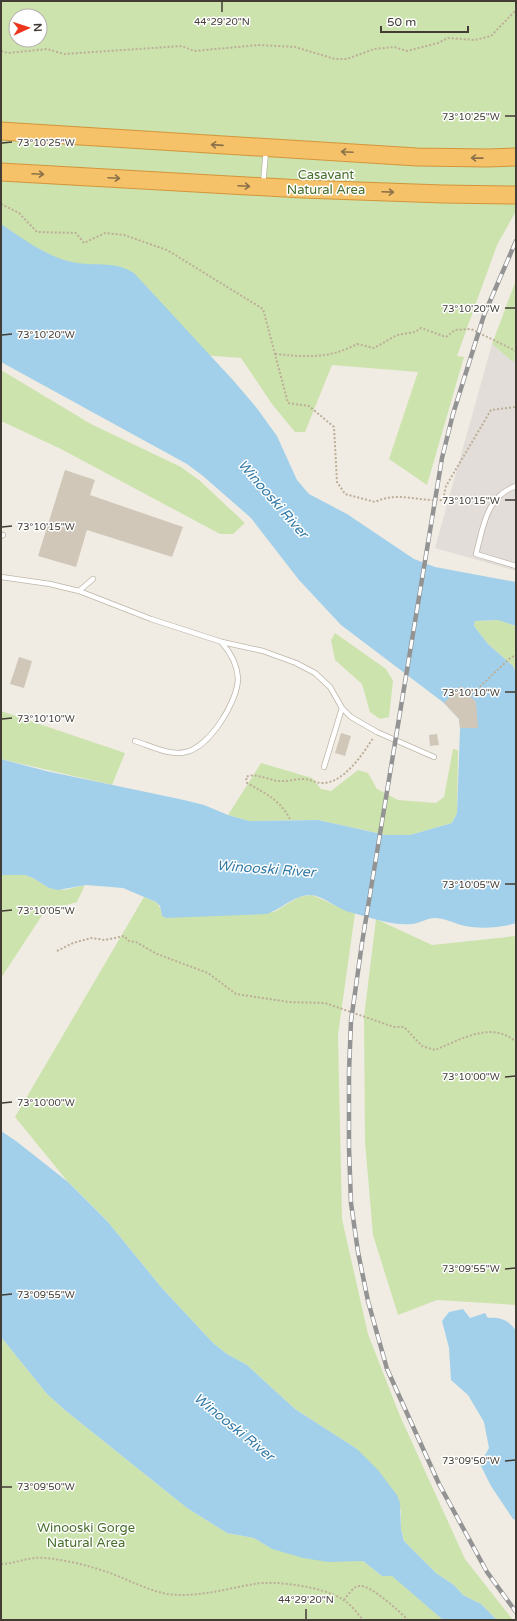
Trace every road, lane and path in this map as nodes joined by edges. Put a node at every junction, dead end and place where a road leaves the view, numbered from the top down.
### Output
1 (516, 10) edge
2 (1, 51) edge
3 (1, 131) edge
4 (266, 148) junction
5 (516, 157) edge
6 (1, 172) edge
7 (262, 187) junction
8 (511, 196) edge
9 (1, 204) edge
10 (516, 351) edge
11 (275, 354) junction
12 (516, 407) edge
13 (516, 486) edge
14 (516, 566) edge
15 (1, 577) edge
16 (93, 579) dead end
17 (79, 591) junction
18 (222, 642) junction
19 (516, 655) edge
20 (471, 695) dead end
21 (342, 708) junction
22 (377, 732) junction
23 (136, 741) dead end
24 (434, 757) dead end
25 (324, 767) dead end
26 (290, 819) dead end
27 (57, 951) dead end
28 (516, 1042) edge
29 (1, 1564) edge
30 (344, 1600) junction
31 (363, 1620) edge
32 (408, 1620) edge

1 - 2 path
4 -> 3 highway
5 -> 4 highway
4 - 7 lane
6 -> 7 highway
7 -> 8 highway
9 - 11 path
10 - 11 path
11 - 12 path
13 - 14 lane
15 - 17 lane
16 - 17 lane
17 - 18 lane
18 - 21 lane
18 - 23 lane
19 - 20 path
21 - 22 lane
21 - 25 lane
22 - 24 lane
22 - 26 path
27 - 28 path
29 - 30 path
30 - 31 path
30 - 32 path

